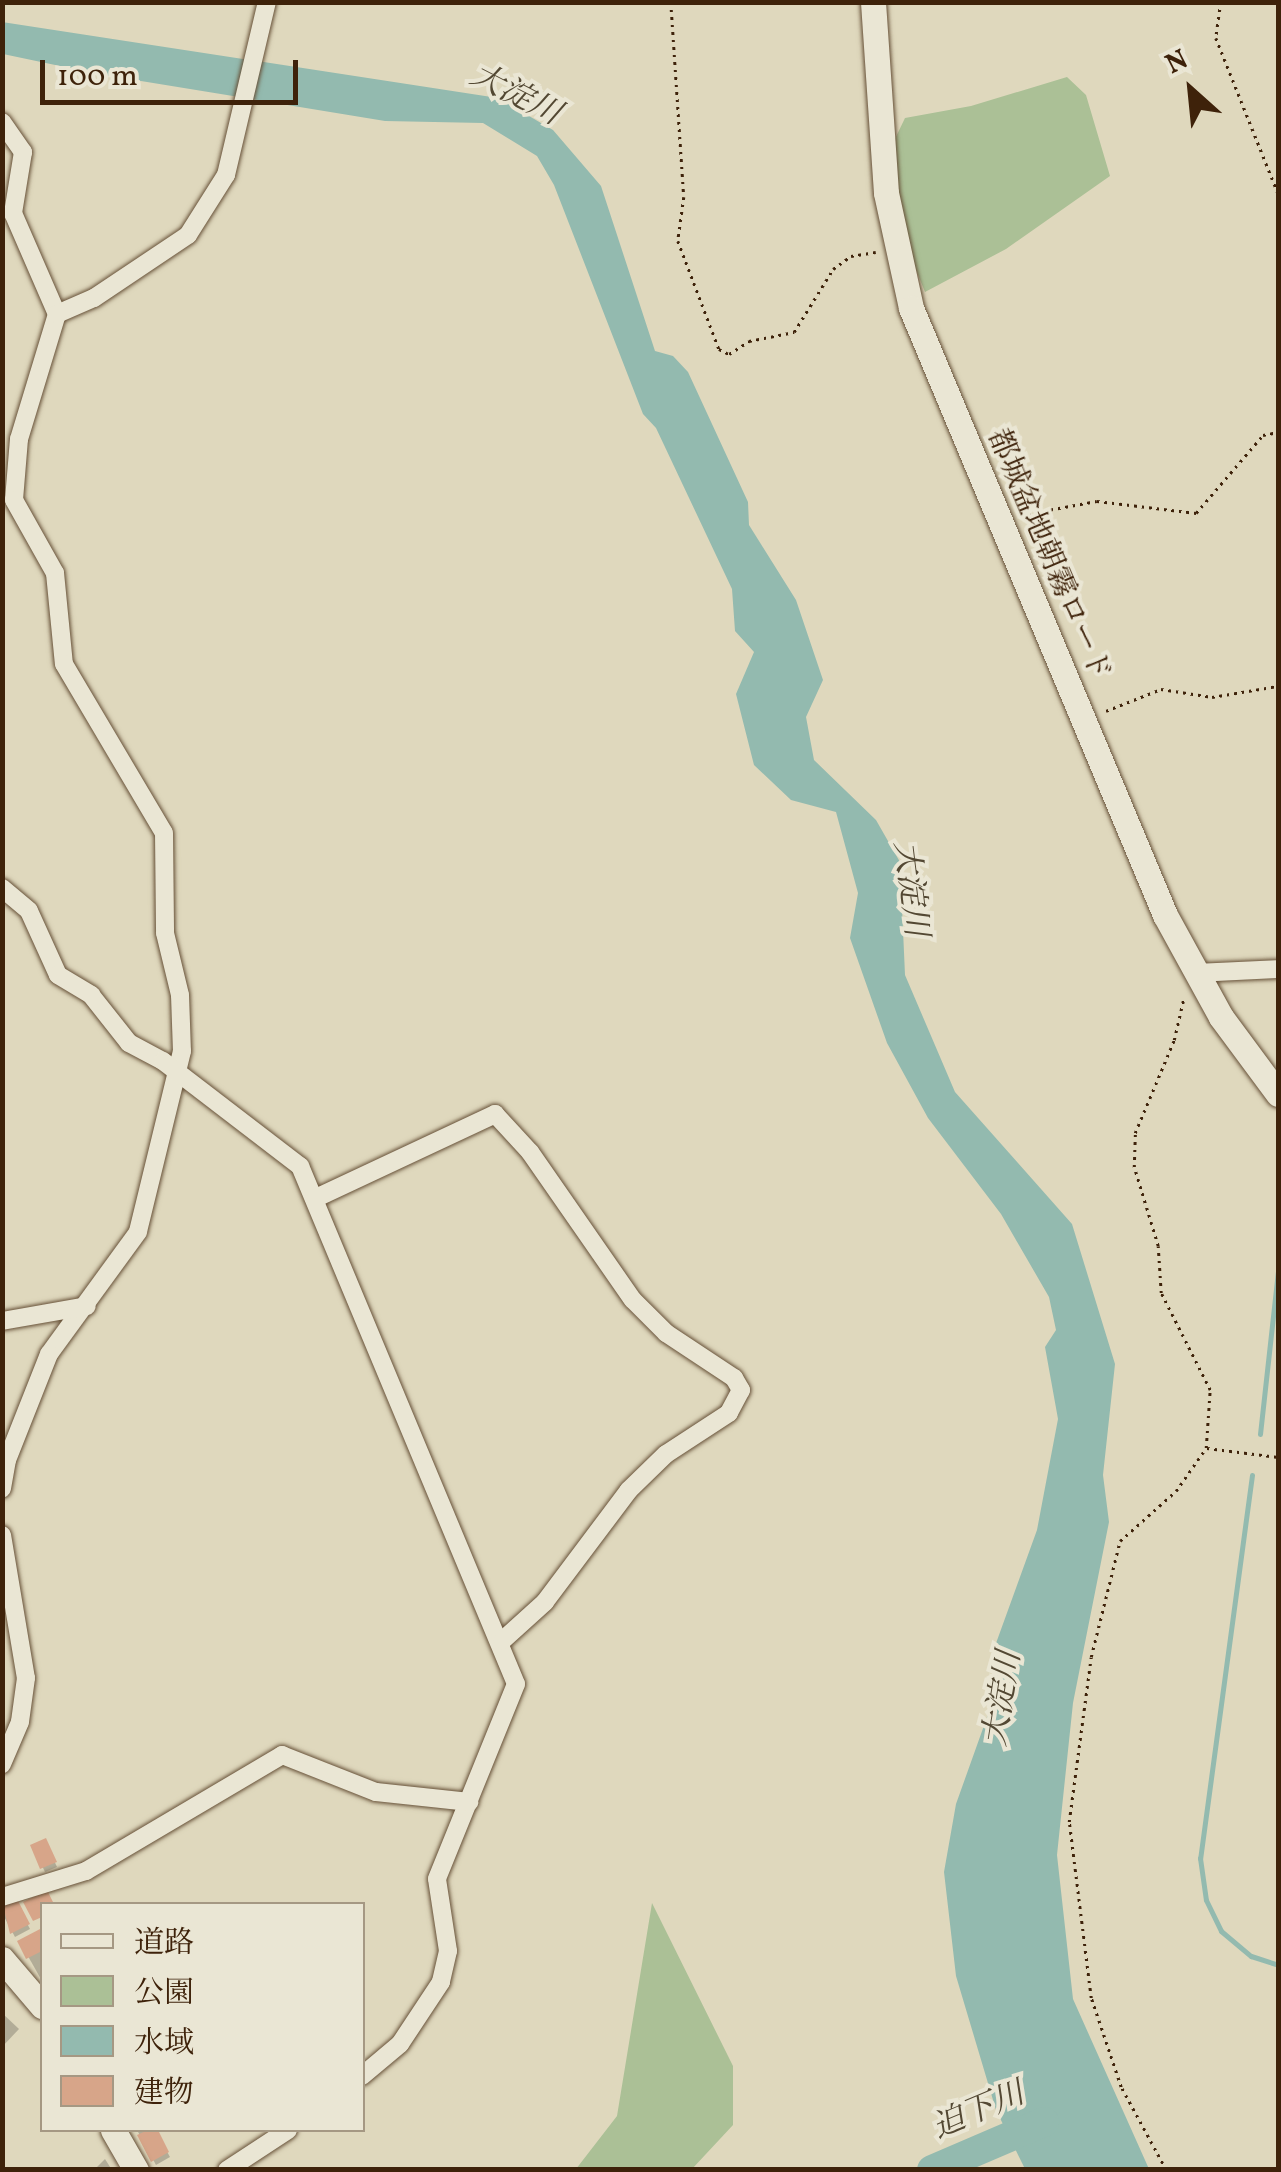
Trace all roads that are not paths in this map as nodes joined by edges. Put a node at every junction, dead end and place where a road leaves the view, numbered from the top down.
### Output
1 (267, 2) edge
2 (873, 2) edge
3 (2, 122) edge
4 (57, 314) junction
5 (2, 888) edge
6 (1278, 969) edge
7 (1194, 973) junction
8 (175, 1070) junction
9 (1278, 1094) edge
10 (316, 1198) junction
11 (86, 1306) junction
12 (2, 1321) edge
13 (2, 1490) edge
14 (2, 1535) edge
15 (503, 1640) junction
16 (2, 1764) edge
17 (468, 1802) junction
18 (2, 1897) edge
19 (2, 1960) edge
20 (40, 2004) edge
21 (365, 2073) edge
22 (114, 2132) edge
23 (285, 2132) edge
24 (136, 2170) edge
25 (227, 2170) edge

1 - 4 street
2 - 7 street, 都城盆地朝霧ロード
3 - 4 street
4 - 8 street
5 - 8 street
6 - 7 street
7 - 9 street, 都城盆地朝霧ロード
8 - 10 street
8 - 11 street
10 - 15 street
10 - 15 street
11 - 12 street
11 - 13 street
14 - 16 street
15 - 17 street
17 - 18 street
17 - 21 street
19 - 20 street
22 - 24 street
23 - 25 street

